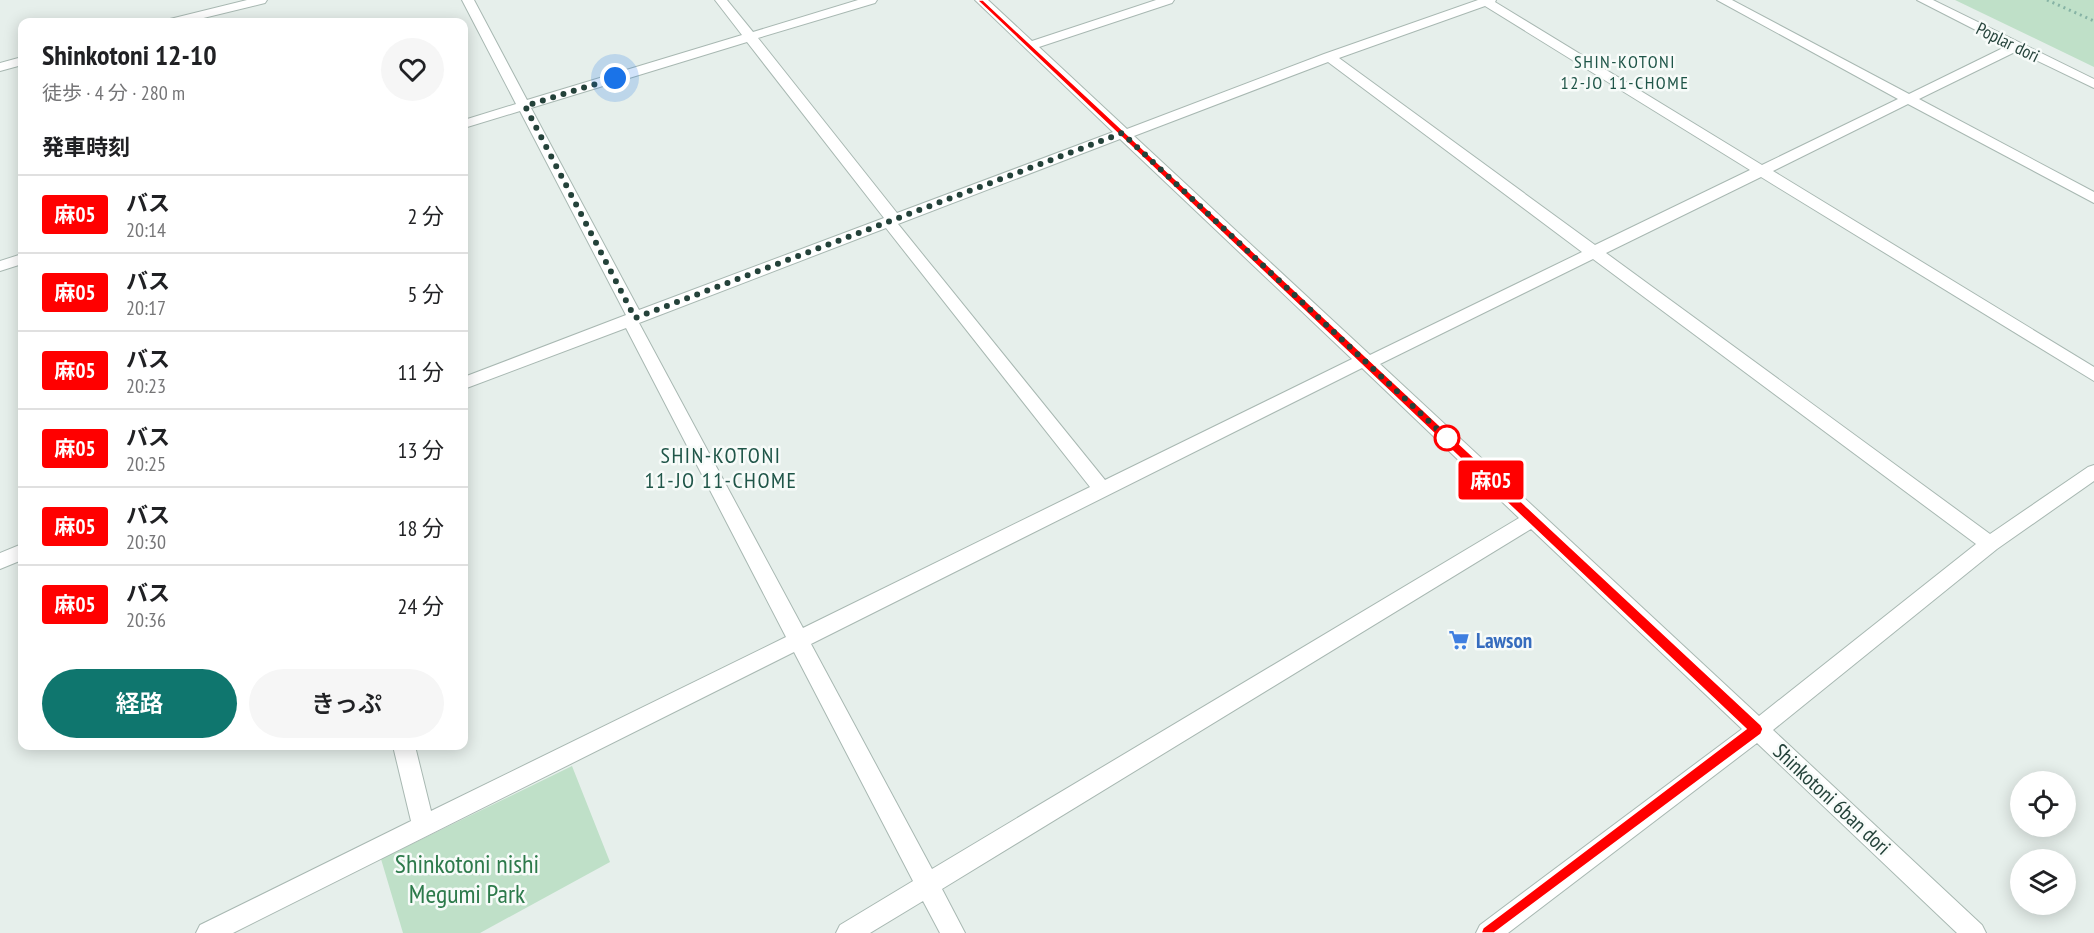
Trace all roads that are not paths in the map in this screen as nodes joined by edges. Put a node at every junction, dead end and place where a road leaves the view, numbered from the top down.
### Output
1 (261, 0) edge
2 (468, 0) edge
3 (721, 0) edge
4 (871, 0) edge
5 (981, 0) edge
6 (1168, 0) edge
7 (1487, 0) edge
8 (1723, 0) edge
9 (1923, 0) edge
10 (219, 17) edge
11 (751, 37) junction
12 (1029, 46) junction
13 (2017, 46) junction
14 (1329, 57) junction
15 (18, 62) edge
16 (0, 67) edge
17 (2094, 84) edge
18 (1910, 100) junction
19 (525, 106) junction
20 (468, 123) edge
21 (1123, 134) junction
22 (1762, 170) junction
23 (2094, 198) edge
24 (892, 221) junction
25 (1592, 253) junction
26 (18, 260) edge
27 (0, 266) edge
28 (632, 319) junction
29 (1365, 362) junction
30 (2094, 375) edge
31 (468, 381) edge
32 (2094, 472) edge
33 (1102, 489) junction
34 (1533, 519) junction
35 (1990, 544) junction
36 (18, 554) edge
37 (0, 561) edge
38 (799, 640) junction
39 (1756, 729) junction
40 (405, 750) edge
41 (423, 825) junction
42 (928, 885) junction
43 (208, 933) edge
44 (848, 933) edge
45 (953, 933) edge
46 (1488, 933) edge
47 (1974, 933) edge

1 - 10 street
2 - 19 street
3 - 11 street
4 - 11 street
5 - 12 street, Shinkotoni 6ban dori
6 - 12 street
7 - 14 street
7 - 22 street
8 - 18 street
9 - 13 street, Poplar dori
11 - 19 street
11 - 24 street
12 - 21 street, Shinkotoni 6ban dori
13 - 17 street, Poplar dori
13 - 18 street
14 - 21 street
14 - 25 street
15 - 16 street
18 - 22 street
18 - 23 street
19 - 20 street
19 - 28 street
21 - 24 street
21 - 29 street, Shinkotoni 6ban dori
22 - 25 street
22 - 30 street
24 - 28 street
24 - 33 street
25 - 29 street
25 - 35 street
26 - 27 street
28 - 31 street
28 - 38 street
29 - 33 street
29 - 34 street, Shinkotoni 6ban dori
32 - 35 street
33 - 38 street
34 - 39 street, Shinkotoni 6ban dori
34 - 42 street
35 - 39 street
36 - 37 street
38 - 41 street
38 - 42 street
39 - 46 street
39 - 47 street, Shinkotoni 6ban dori
40 - 41 street
41 - 43 street
42 - 44 street
42 - 45 street

